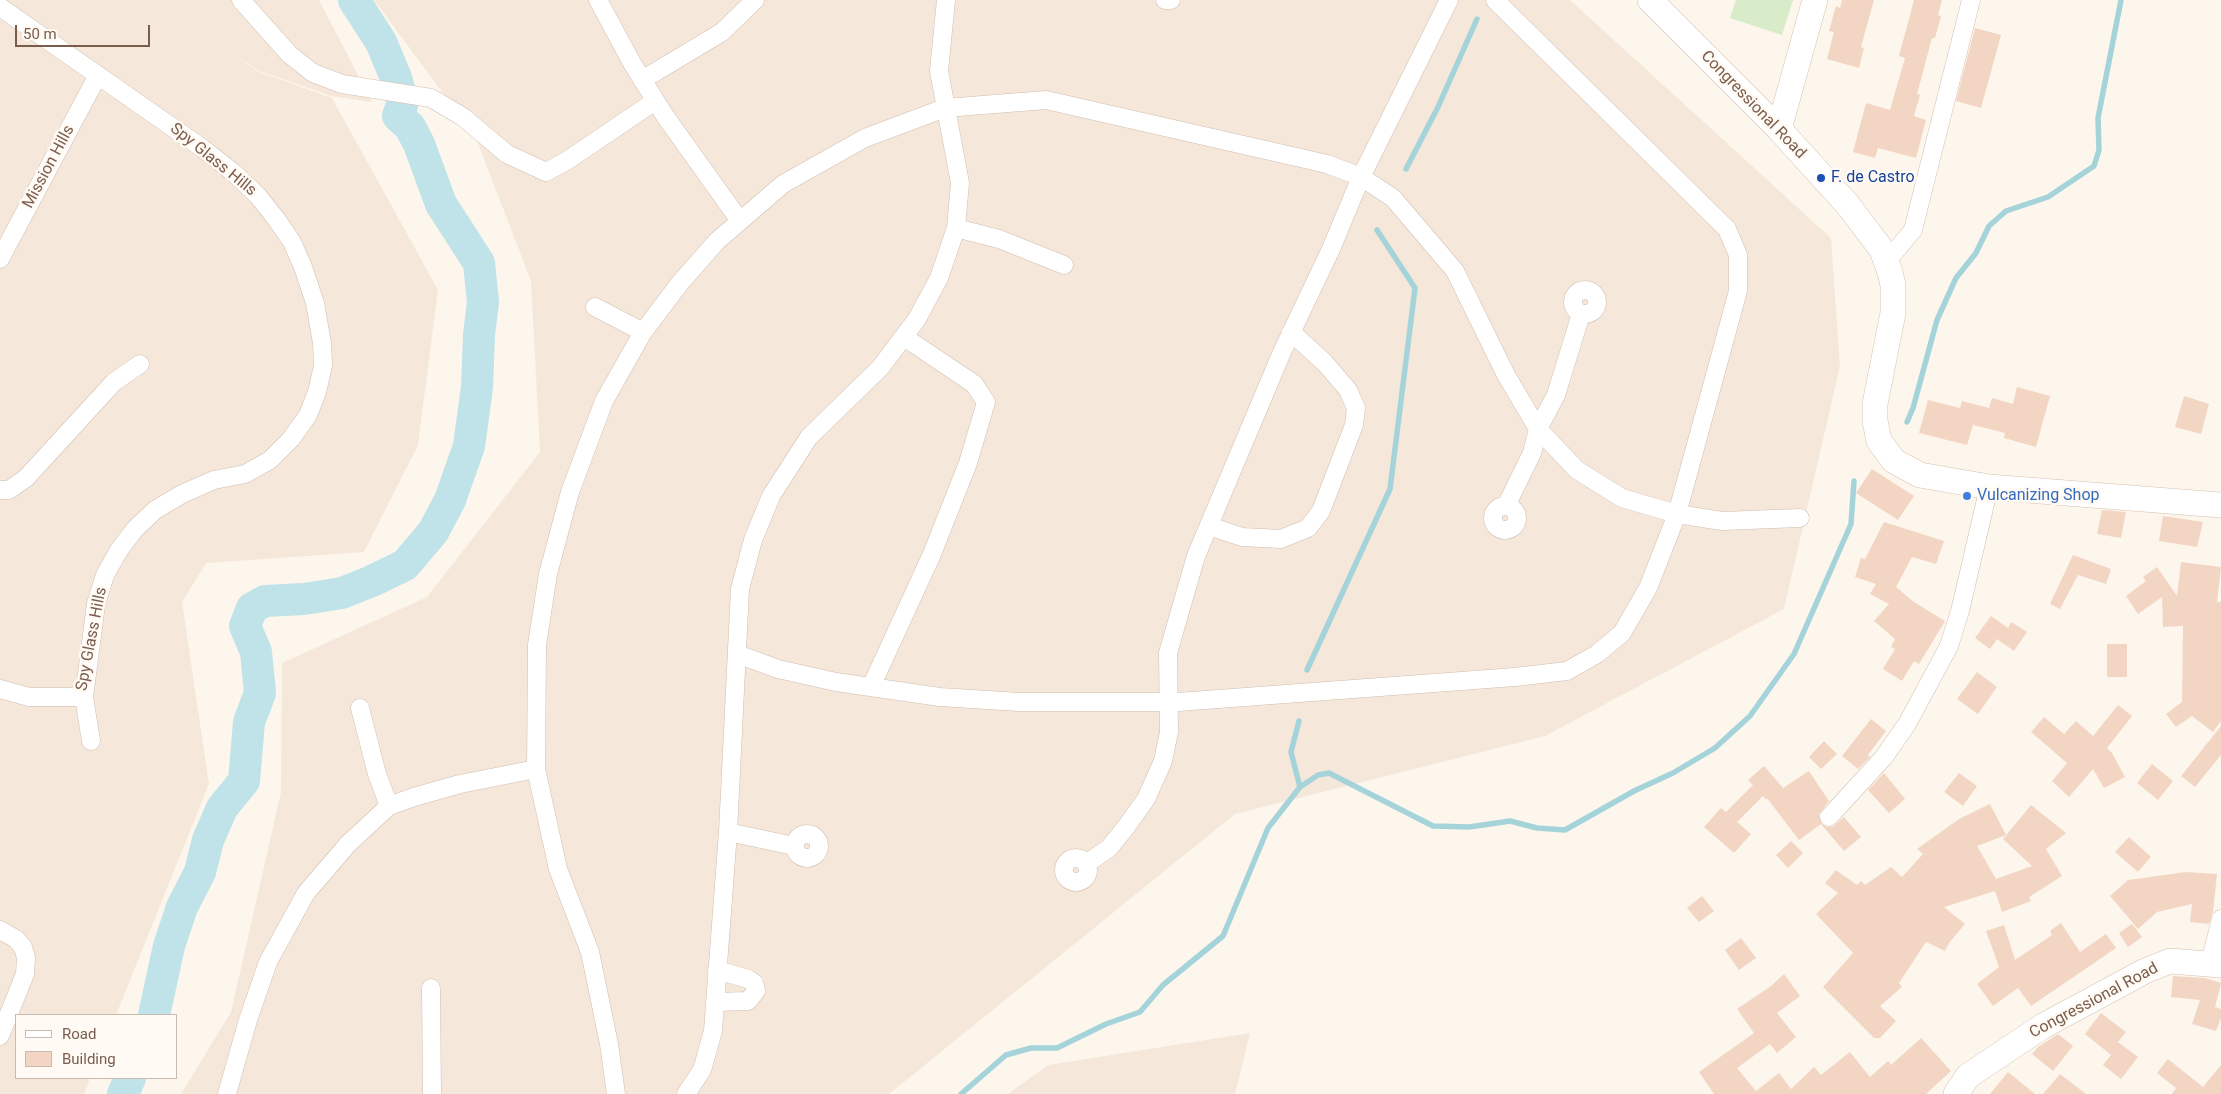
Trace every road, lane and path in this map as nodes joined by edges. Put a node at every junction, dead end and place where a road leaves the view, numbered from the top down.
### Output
1 (240, 0) edge
2 (598, 0) edge
3 (755, 0) edge
4 (946, 0) edge
5 (1165, 0) edge
6 (1171, 0) edge
7 (1449, 0) edge
8 (1495, 0) edge
9 (1650, 0) edge
10 (1815, 0) edge
11 (1971, 0) edge
12 (0, 7) edge
13 (98, 75) junction
14 (642, 80) junction
15 (656, 100) junction
16 (945, 108) junction
17 (1779, 129) junction
18 (1362, 177) junction
19 (740, 221) junction
20 (956, 228) junction
21 (0, 259) edge
22 (1887, 261) junction
23 (1064, 265) dead end
24 (595, 307) dead end
25 (1581, 314) dead end
26 (644, 332) junction
27 (1291, 332) junction
28 (904, 336) junction
29 (140, 364) dead end
30 (1538, 429) junction
31 (1989, 487) junction
32 (0, 490) edge
33 (2221, 505) edge
34 (1506, 506) dead end
35 (1677, 514) junction
36 (1800, 518) dead end
37 (1209, 526) junction
38 (737, 654) junction
39 (871, 687) junction
40 (0, 689) edge
41 (84, 697) junction
42 (1167, 703) junction
43 (360, 708) dead end
44 (91, 741) dead end
45 (536, 769) junction
46 (389, 806) junction
47 (1829, 816) dead end
48 (728, 832) junction
49 (794, 846) dead end
50 (1086, 864) dead end
51 (2221, 919) edge
52 (0, 930) edge
53 (2216, 964) edge
54 (717, 970) junction
55 (431, 988) dead end
56 (715, 1002) junction
57 (0, 1036) edge
58 (226, 1094) edge
59 (432, 1094) edge
60 (616, 1094) edge
61 (686, 1094) edge
62 (1956, 1094) edge

1 - 15 street
2 - 14 street
3 - 14 street
4 - 16 street
5 - 6 street
7 - 18 street
8 - 35 street
9 - 17 main road, Congressional Road
10 - 17 main road
11 - 22 street
12 - 13 street, Spy Glass Hills
13 - 21 street, Mission Hills
13 - 41 street, Spy Glass Hills
14 - 15 street
15 - 19 street
16 - 18 street
16 - 19 street
16 - 20 street
17 - 22 main road, Congressional Road
18 - 27 street
18 - 30 street
19 - 26 street
20 - 23 street
20 - 28 street
22 - 31 main road, Congressional Road
24 - 26 street
25 - 30 street
26 - 45 street
27 - 37 street
27 - 37 street
28 - 38 street
28 - 39 street
29 - 32 street
30 - 34 street
30 - 35 street
31 - 33 main road, Congressional Road
31 - 47 street
35 - 36 street
35 - 42 street
37 - 42 street
38 - 39 street
38 - 48 street
39 - 42 street
40 - 41 street, Spy Glass Hills
41 - 44 street
42 - 50 street
43 - 46 street
45 - 46 street
45 - 60 street
46 - 58 street
48 - 49 street
48 - 54 street
51 - 53 street
52 - 57 street
53 - 62 main road, Congressional Road
54 - 56 street
54 - 56 street
55 - 59 street
56 - 61 street

